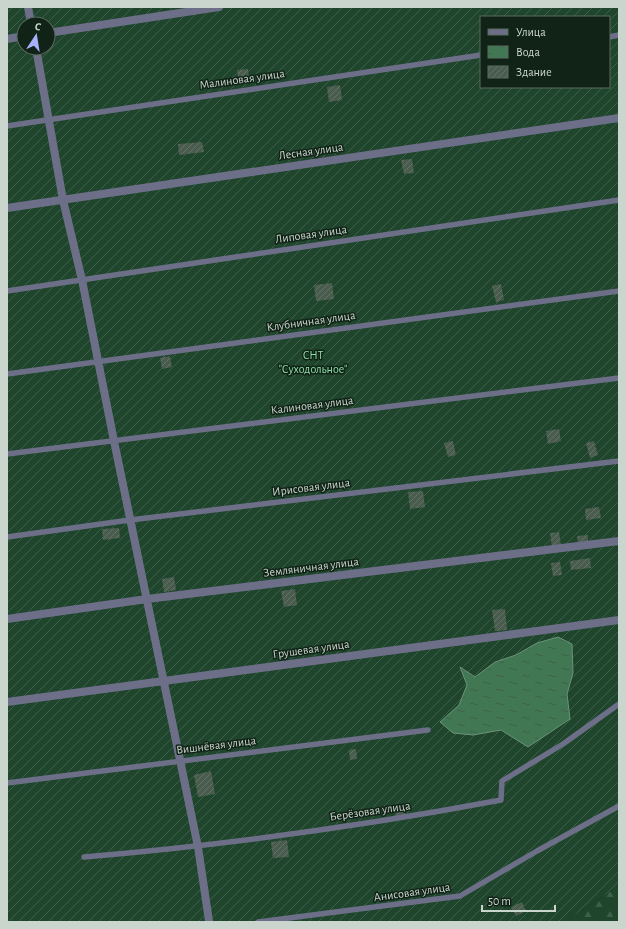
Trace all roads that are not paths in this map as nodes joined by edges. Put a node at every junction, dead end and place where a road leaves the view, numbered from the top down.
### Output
1 (219, 7) edge
2 (56, 32) edge
3 (480, 55) edge
4 (37, 56) edge
5 (619, 118) edge
6 (47, 119) junction
7 (7, 126) edge
8 (63, 200) junction
9 (619, 200) edge
10 (7, 208) edge
11 (82, 280) junction
12 (7, 291) edge
13 (619, 291) edge
14 (99, 361) junction
15 (7, 374) edge
16 (619, 378) edge
17 (114, 441) junction
18 (7, 454) edge
19 (619, 461) edge
20 (130, 520) junction
21 (7, 537) edge
22 (619, 541) edge
23 (147, 599) junction
24 (7, 619) edge
25 (619, 620) edge
26 (163, 681) junction
27 (7, 702) edge
28 (619, 704) edge
29 (428, 730) dead end
30 (179, 761) junction
31 (7, 783) edge
32 (619, 806) edge
33 (198, 847) junction
34 (84, 857) dead end
35 (209, 922) edge
36 (258, 922) edge

1 - 2 street
3 - 6 lane, Малиновая улица
4 - 6 street
5 - 8 street, Лесная улица
6 - 7 lane, Малиновая улица
6 - 8 street
8 - 10 street, Лесная улица
8 - 11 street
9 - 11 lane, Липовая улица
11 - 12 lane, Липовая улица
11 - 14 street
13 - 14 lane, Клубничная улица
14 - 15 lane, Клубничная улица
14 - 17 street
16 - 17 lane, Калиновая улица
17 - 18 lane, Калиновая улица
17 - 20 street
19 - 20 lane, Ирисовая улица
20 - 21 lane, Ирисовая улица
20 - 23 street
22 - 23 street, Земляничная улица
23 - 24 street, Земляничная улица
23 - 26 street
25 - 26 street, Грушевая улица
26 - 27 street, Грушевая улица
26 - 30 street
28 - 33 lane, Берёзовая улица
29 - 30 lane, Вишнёвая улица
30 - 31 lane, Вишнёвая улица
30 - 33 street
32 - 36 lane, Анисовая улица
33 - 34 lane, Берёзовая улица
33 - 35 street

